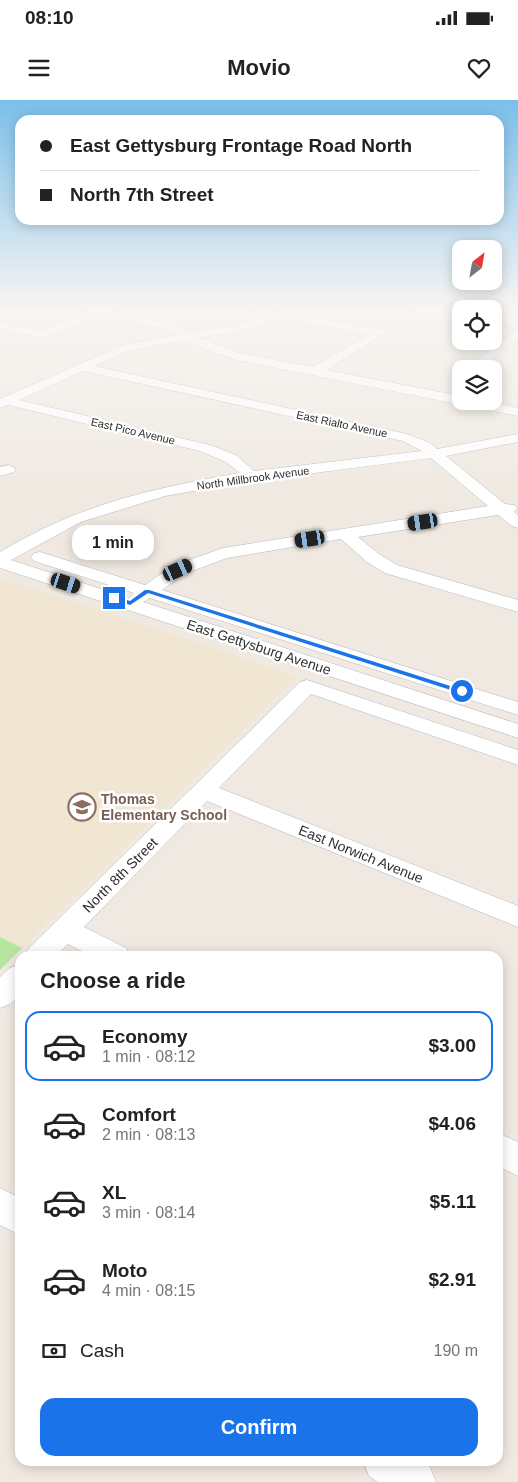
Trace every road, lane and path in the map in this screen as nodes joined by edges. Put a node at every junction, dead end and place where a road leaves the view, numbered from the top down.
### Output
1 (72, 371) edge
2 (96, 371) edge
3 (314, 372) edge
4 (449, 386) dead end
5 (437, 395) junction
6 (452, 398) edge
7 (3, 402) edge
8 (502, 409) edge
9 (518, 412) edge
10 (518, 438) edge
11 (434, 453) junction
12 (251, 478) junction
13 (518, 507) edge
14 (500, 510) junction
15 (518, 523) edge
16 (345, 534) junction
17 (40, 557) dead end
18 (0, 560) edge
19 (147, 591) junction
20 (130, 604) junction
21 (518, 606) edge
22 (518, 709) edge
23 (518, 731) edge
24 (518, 758) edge
25 (204, 790) junction
26 (518, 917) edge
27 (65, 930) junction
28 (44, 951) edge
29 (106, 951) edge
30 (15, 981) edge
31 (0, 996) edge
32 (503, 1152) edge
33 (518, 1160) edge
34 (0, 1205) edge
35 (15, 1215) edge
36 (391, 1466) edge
37 (415, 1482) edge

1 - 7 street
2 - 11 street, East Rialto Avenue
3 - 5 street
4 - 5 street
5 - 6 street
7 - 12 street, East Pico Avenue
8 - 9 street
10 - 11 street, North Millbrook Avenue
11 - 12 street, North Millbrook Avenue
11 - 14 street, East Rialto Avenue
12 - 18 street, North Millbrook Avenue
13 - 14 street
14 - 15 street, East Rialto Avenue
14 - 16 street
16 - 19 street
16 - 21 street
17 - 19 street
18 - 20 street, East Gettysburg Avenue
19 - 20 street
19 - 22 street
20 - 23 street, East Gettysburg Avenue
24 - 25 street, North 8th Street
25 - 26 street, East Norwich Avenue
25 - 27 street, North 8th Street
27 - 28 street, North 8th Street
27 - 29 street
30 - 31 street
32 - 33 street
34 - 35 street
36 - 37 street

